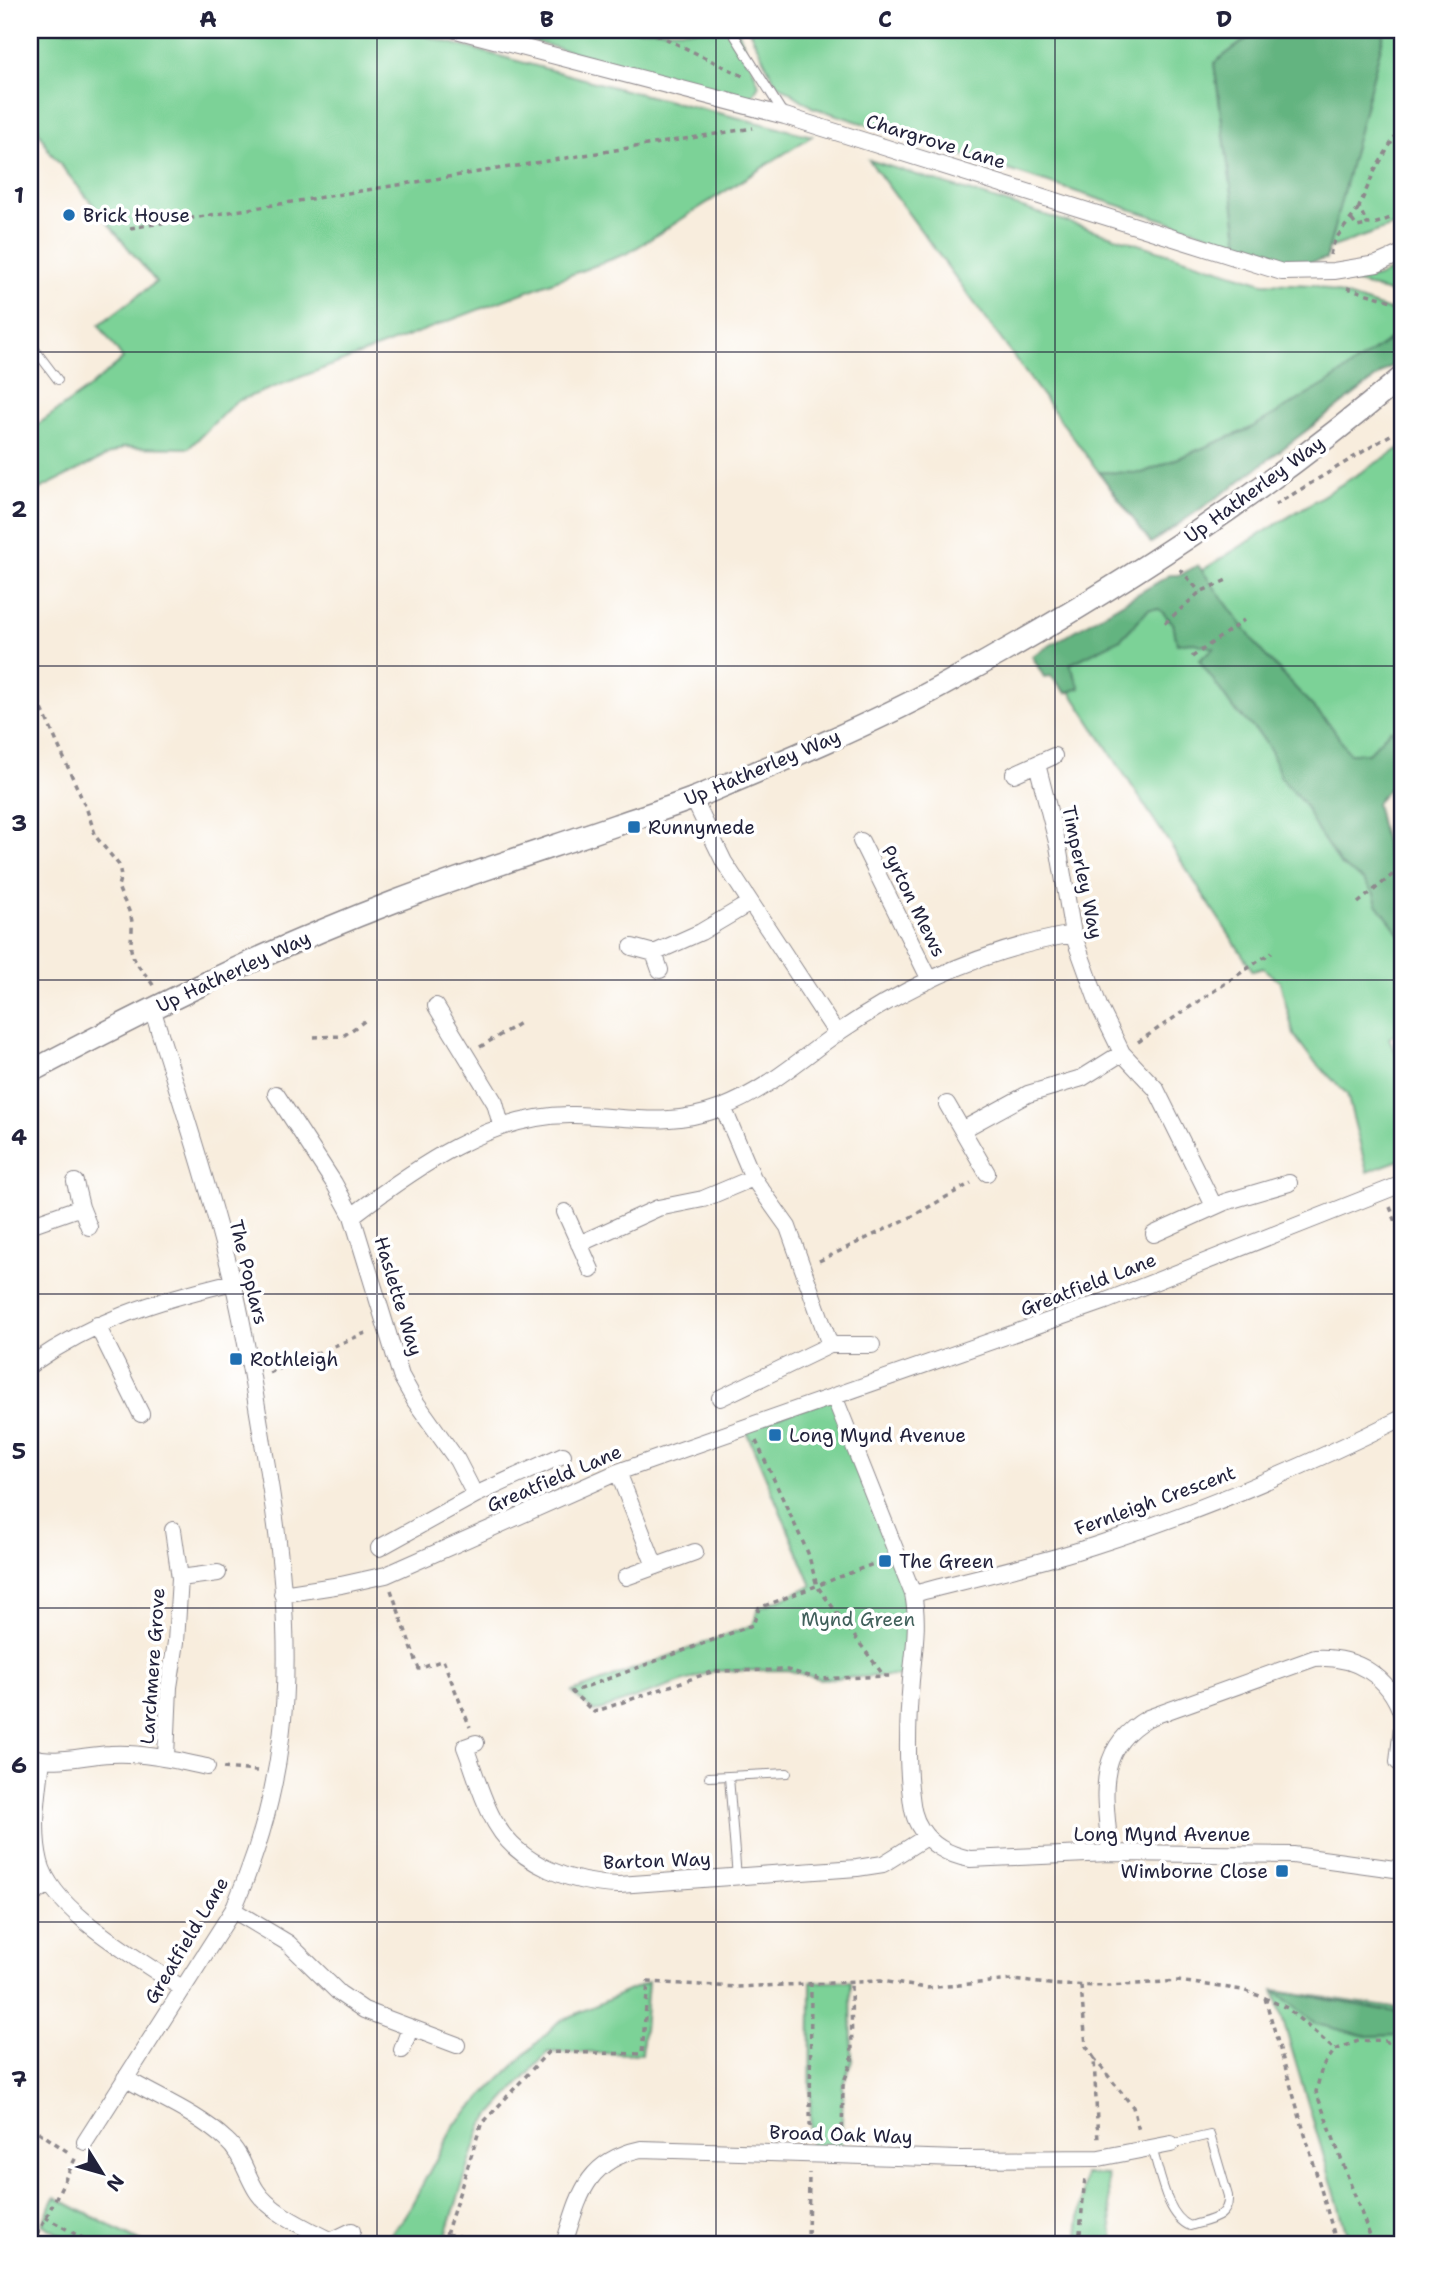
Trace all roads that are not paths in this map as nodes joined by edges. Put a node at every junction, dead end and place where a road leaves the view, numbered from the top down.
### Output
1 (456, 30) edge
2 (731, 30) edge
3 (785, 116) junction
4 (1402, 253) edge
5 (30, 343) edge
6 (1402, 377) edge
7 (58, 380) dead end
8 (1054, 756) dead end
9 (1037, 764) junction
10 (1014, 774) dead end
11 (693, 799) junction
12 (861, 841) dead end
13 (750, 903) junction
14 (1073, 934) junction
15 (632, 947) dead end
16 (654, 953) junction
17 (660, 970) dead end
18 (930, 980) junction
19 (157, 1005) junction
20 (436, 1006) dead end
21 (837, 1034) junction
22 (1122, 1053) junction
23 (30, 1072) edge
24 (276, 1094) dead end
25 (947, 1104) dead end
26 (723, 1107) junction
27 (501, 1125) junction
28 (962, 1130) junction
29 (987, 1173) road end
30 (753, 1178) junction
31 (75, 1182) dead end
32 (1289, 1183) dead end
33 (1402, 1184) edge
34 (1214, 1206) junction
35 (81, 1207) junction
36 (565, 1212) dead end
37 (352, 1216) junction
38 (30, 1225) edge
39 (89, 1227) dead end
40 (1154, 1234) dead end
41 (579, 1244) junction
42 (591, 1270) dead end
43 (233, 1282) junction
44 (97, 1325) junction
45 (830, 1345) junction
46 (872, 1345) dead end
47 (30, 1365) edge
48 (834, 1396) junction
49 (720, 1398) dead end
50 (141, 1414) dead end
51 (1402, 1418) edge
52 (563, 1455) dead end
53 (618, 1472) junction
54 (475, 1495) junction
55 (173, 1530) dead end
56 (379, 1548) dead end
57 (695, 1552) dead end
58 (655, 1566) junction
59 (218, 1573) dead end
60 (626, 1577) dead end
61 (180, 1578) junction
62 (282, 1594) junction
63 (913, 1594) junction
64 (1402, 1715) edge
65 (1402, 1727) edge
66 (476, 1743) road end
67 (36, 1758) edge
68 (166, 1758) junction
69 (1398, 1762) dead end
70 (206, 1767) road end
71 (787, 1773) dead end
72 (709, 1777) dead end
73 (729, 1777) junction
74 (926, 1837) junction
75 (1110, 1853) junction
76 (1402, 1870) edge
77 (737, 1878) junction
78 (48, 1884) junction
79 (30, 1896) edge
80 (233, 1910) junction
81 (183, 1989) junction
82 (410, 2028) junction
83 (457, 2045) dead end
84 (402, 2050) dead end
85 (125, 2078) junction
86 (85, 2142) road end
87 (1171, 2144) joint
88 (1148, 2149) junction
89 (352, 2231) dead end
90 (330, 2243) edge
91 (564, 2244) edge

1 - 3 street, Chargrove Lane
2 - 3 lane
3 - 4 street, Chargrove Lane
5 - 7 lane
6 - 11 street, Up Hatherley Way
8 - 9 street
9 - 10 street
9 - 14 street, Timperley Way
11 - 13 street
11 - 19 street, Up Hatherley Way
12 - 18 street, Pyrton Mews
13 - 16 street
13 - 21 street
14 - 18 street
14 - 22 street, Timperley Way
15 - 16 street
16 - 17 street
18 - 21 street
19 - 23 street, Up Hatherley Way
19 - 43 street, The Poplars
20 - 27 street
21 - 26 street
22 - 28 street
22 - 34 street, Timperley Way
24 - 37 street, Haslette Way
25 - 28 street
26 - 27 street
26 - 30 street
27 - 37 street
28 - 29 street
30 - 41 street
30 - 45 street
31 - 35 street
32 - 34 street
33 - 48 street, Greatfield Lane
34 - 40 street
35 - 38 street
35 - 39 street
36 - 41 street
37 - 54 street, Haslette Way
41 - 42 street
43 - 44 street
43 - 62 street, The Poplars
44 - 47 street
44 - 50 street
45 - 46 street
45 - 49 street
48 - 53 street, Greatfield Lane
48 - 63 street
51 - 63 street, Fernleigh Crescent
52 - 54 street
53 - 58 street
53 - 62 street, Greatfield Lane
54 - 56 street
55 - 61 street, Larchmere Grove
57 - 58 street
58 - 60 street
59 - 61 street, Larchmere Grove
61 - 68 street, Larchmere Grove
62 - 80 street, Greatfield Lane
63 - 74 street
64 - 75 street
65 - 69 street
66 - 77 street, Barton Way
67 - 68 street
67 - 78 street
68 - 70 street
71 - 73 lane
72 - 73 lane
73 - 77 lane
74 - 75 street, Long Mynd Avenue
74 - 77 street, Barton Way
75 - 76 street, Long Mynd Avenue
78 - 79 street
78 - 81 street
80 - 81 street, Greatfield Lane
80 - 82 street
81 - 85 street, Greatfield Lane
82 - 83 street
82 - 84 street
85 - 86 street, Greatfield Lane
85 - 90 street
87 - 88 street, Broad Oak Way
87 - 88 lane
88 - 91 street, Broad Oak Way
89 - 90 street

